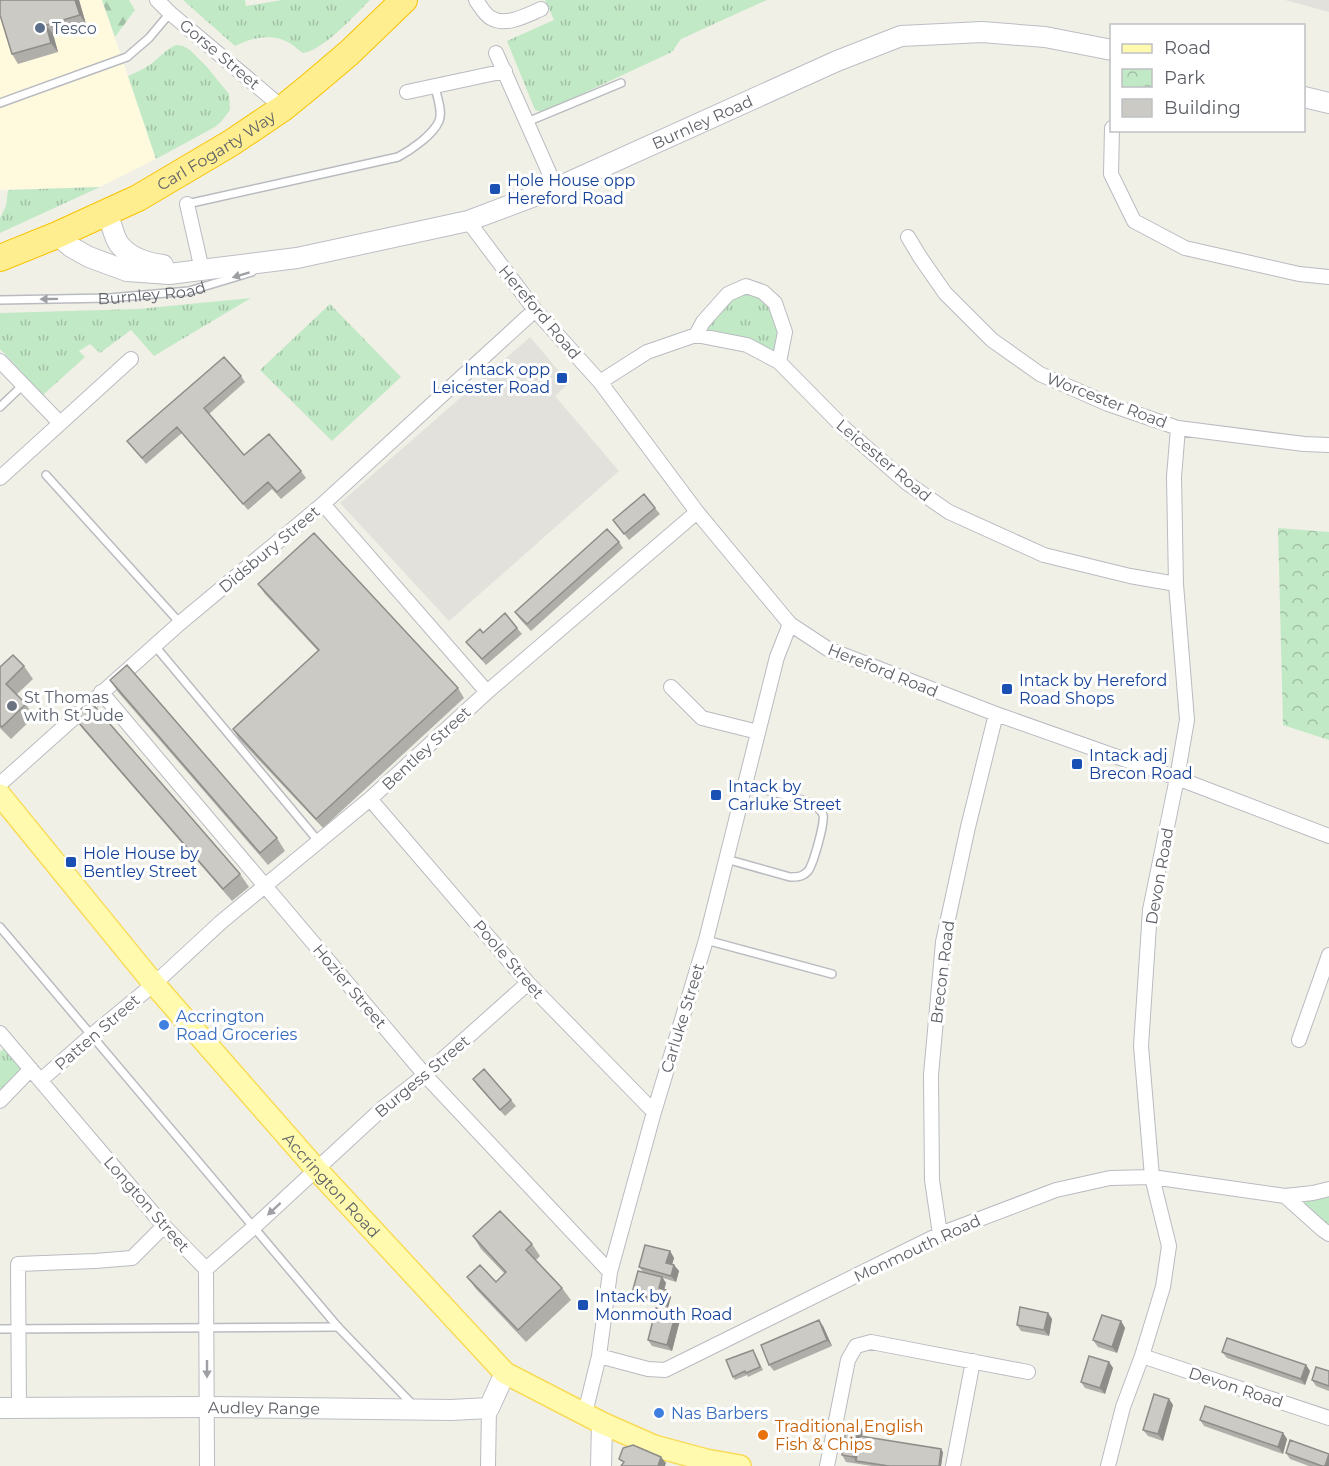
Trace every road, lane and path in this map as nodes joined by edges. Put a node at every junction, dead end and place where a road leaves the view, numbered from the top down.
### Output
1 (157, 0) edge
2 (404, 0) edge
3 (476, 0) edge
4 (541, 9) dead end
5 (170, 13) junction
6 (1110, 50) edge
7 (496, 53) dead end
8 (505, 71) junction
9 (621, 83) dead end
10 (435, 87) junction
11 (407, 92) dead end
12 (1305, 97) edge
13 (0, 103) edge
14 (1329, 104) edge
15 (283, 108) junction
16 (527, 122) junction
17 (1112, 132) edge
18 (556, 188) junction
19 (187, 204) joint
20 (107, 212) junction
21 (468, 221) junction
22 (57, 235) junction
23 (908, 237) dead end
24 (0, 258) edge
25 (297, 258) junction
26 (202, 270) junction
27 (1329, 277) edge
28 (0, 300) edge
29 (535, 310) junction
30 (696, 335) junction
31 (131, 359) dead end
32 (0, 361) edge
33 (779, 362) junction
34 (600, 382) junction
35 (23, 385) junction
36 (0, 407) edge
37 (60, 423) junction
38 (1178, 428) junction
39 (1329, 445) edge
40 (46, 475) dead end
41 (0, 478) edge
42 (323, 504) junction
43 (697, 512) junction
44 (1176, 584) junction
45 (180, 622) junction
46 (790, 624) junction
47 (154, 645) junction
48 (671, 687) dead end
49 (101, 692) junction
50 (487, 692) junction
51 (996, 714) junction
52 (758, 732) junction
53 (1177, 778) junction
54 (0, 784) edge
55 (744, 784) junction
56 (0, 795) edge
57 (370, 799) junction
58 (1329, 836) edge
59 (319, 842) junction
60 (726, 859) junction
61 (265, 885) junction
62 (0, 927) edge
63 (706, 940) junction
64 (1329, 955) edge
65 (832, 975) dead end
66 (528, 982) junction
67 (154, 984) junction
68 (0, 1033) edge
69 (92, 1035) junction
70 (1299, 1040) dead end
71 (31, 1069) junction
72 (425, 1075) junction
73 (41, 1080) junction
74 (0, 1101) edge
75 (654, 1112) junction
76 (316, 1169) junction
77 (1152, 1177) junction
78 (1329, 1189) edge
79 (1285, 1196) junction
80 (164, 1227) junction
81 (254, 1227) junction
82 (940, 1234) junction
83 (1329, 1234) edge
84 (206, 1269) junction
85 (610, 1272) junction
86 (338, 1327) junction
87 (0, 1329) edge
88 (19, 1329) junction
89 (207, 1329) junction
90 (599, 1356) junction
91 (1142, 1356) junction
92 (973, 1361) junction
93 (1028, 1372) dead end
94 (505, 1373) junction
95 (207, 1407) junction
96 (9, 1408) edge
97 (489, 1408) junction
98 (417, 1409) junction
99 (594, 1418) junction
100 (1329, 1418) edge
101 (1110, 1465) edge
102 (207, 1466) edge
103 (488, 1466) edge
104 (601, 1466) edge
105 (740, 1466) edge
106 (827, 1466) edge
107 (952, 1466) edge

1 - 5 street, Gorse Street
2 - 15 highway, Carl Fogarty Way
3 - 4 street
5 - 13 lane
5 - 15 street, Gorse Street
6 - 18 street, Burnley Road
7 - 8 street
8 - 10 street
8 - 16 street
9 - 16 lane
10 - 11 street
10 - 19 lane
12 - 14 street
15 - 20 highway, Carl Fogarty Way
16 - 18 street
17 - 27 street
18 - 21 street, Burnley Road
19 - 26 street
20 - 22 highway, Carl Fogarty Way
20 - 26 street, Burnley Road
21 - 25 street, Burnley Road
21 - 29 street, Hereford Road
22 - 24 highway, Carl Fogarty Way
22 - 26 street, Burnley Road
23 - 38 street, Worcester Road
25 - 26 street, Burnley Road
25 -> 28 lane, Burnley Road
29 - 34 street, Hereford Road
29 - 42 street, Didsbury Street
30 - 33 street, Leicester Road
30 - 33 street
30 - 34 street
31 - 37 street
32 - 35 street
33 - 44 street, Leicester Road
34 - 43 street, Hereford Road
35 - 36 lane
35 - 37 street
37 - 41 street
38 - 39 street, Worcester Road
38 - 44 street, Devon Road
40 - 45 lane
42 - 45 street, Didsbury Street
42 - 50 street
43 - 46 street, Hereford Road
43 - 50 street, Bentley Street
44 - 53 street, Devon Road
45 - 47 street, Didsbury Street
46 - 51 street, Hereford Road
46 - 52 street, Carluke Street
47 - 49 street, Didsbury Street
47 - 59 lane
48 - 52 street
49 - 54 street, Didsbury Street
49 - 61 street, Hozier Street
50 - 57 street, Bentley Street
51 - 53 street, Hereford Road
51 - 82 street, Brecon Road
52 - 55 street, Carluke Street
53 - 58 street, Hereford Road
53 - 77 street, Devon Road
55 - 60 street, Carluke Street
55 - 60 lane
56 - 67 main road, Accrington Road
57 - 59 street, Bentley Street
57 - 66 street, Poole Street
59 - 61 street, Bentley Street
60 - 63 street, Carluke Street
61 - 67 street, Bentley Street
61 - 72 street, Hozier Street
62 - 69 lane
63 - 65 lane
63 - 75 street, Carluke Street
64 - 70 street
66 - 72 street, Burgess Street
66 - 75 street, Poole Street
67 - 69 street, Patten Street
67 - 76 main road, Accrington Road
68 - 71 street, Longton Street
69 - 73 street, Patten Street
69 - 81 lane
71 - 73 street, Longton Street
71 - 74 street
72 - 76 street, Burgess Street
72 - 85 street, Hozier Street
73 - 80 street, Longton Street
75 - 85 street, Carluke Street
76 -> 81 street, Burgess Street
76 - 94 main road, Accrington Road
77 - 79 street, Monmouth Road
77 - 82 street, Monmouth Road
77 - 91 street, Devon Road
78 - 79 street, Monmouth Road
79 - 83 street
80 - 84 street, Longton Street
80 - 88 street
81 - 84 street, Burgess Street
81 - 86 lane
82 - 90 street, Monmouth Road
84 - 89 street
85 - 90 street, Carluke Street
86 - 89 lane
86 - 98 lane
87 - 88 lane
88 - 89 lane
88 - 96 street
89 -> 95 street
90 - 99 street, Carluke Street
91 - 100 street, Devon Road
91 - 101 street, Devon Road
92 - 93 street
92 - 106 street
92 - 107 street
94 - 97 street
94 - 99 main road, Accrington Road
95 - 96 street, Audley Range
95 - 98 street, Audley Range
95 - 102 street
97 - 98 street, Audley Range
97 - 103 street
99 - 104 street
99 - 105 main road, Accrington Road

